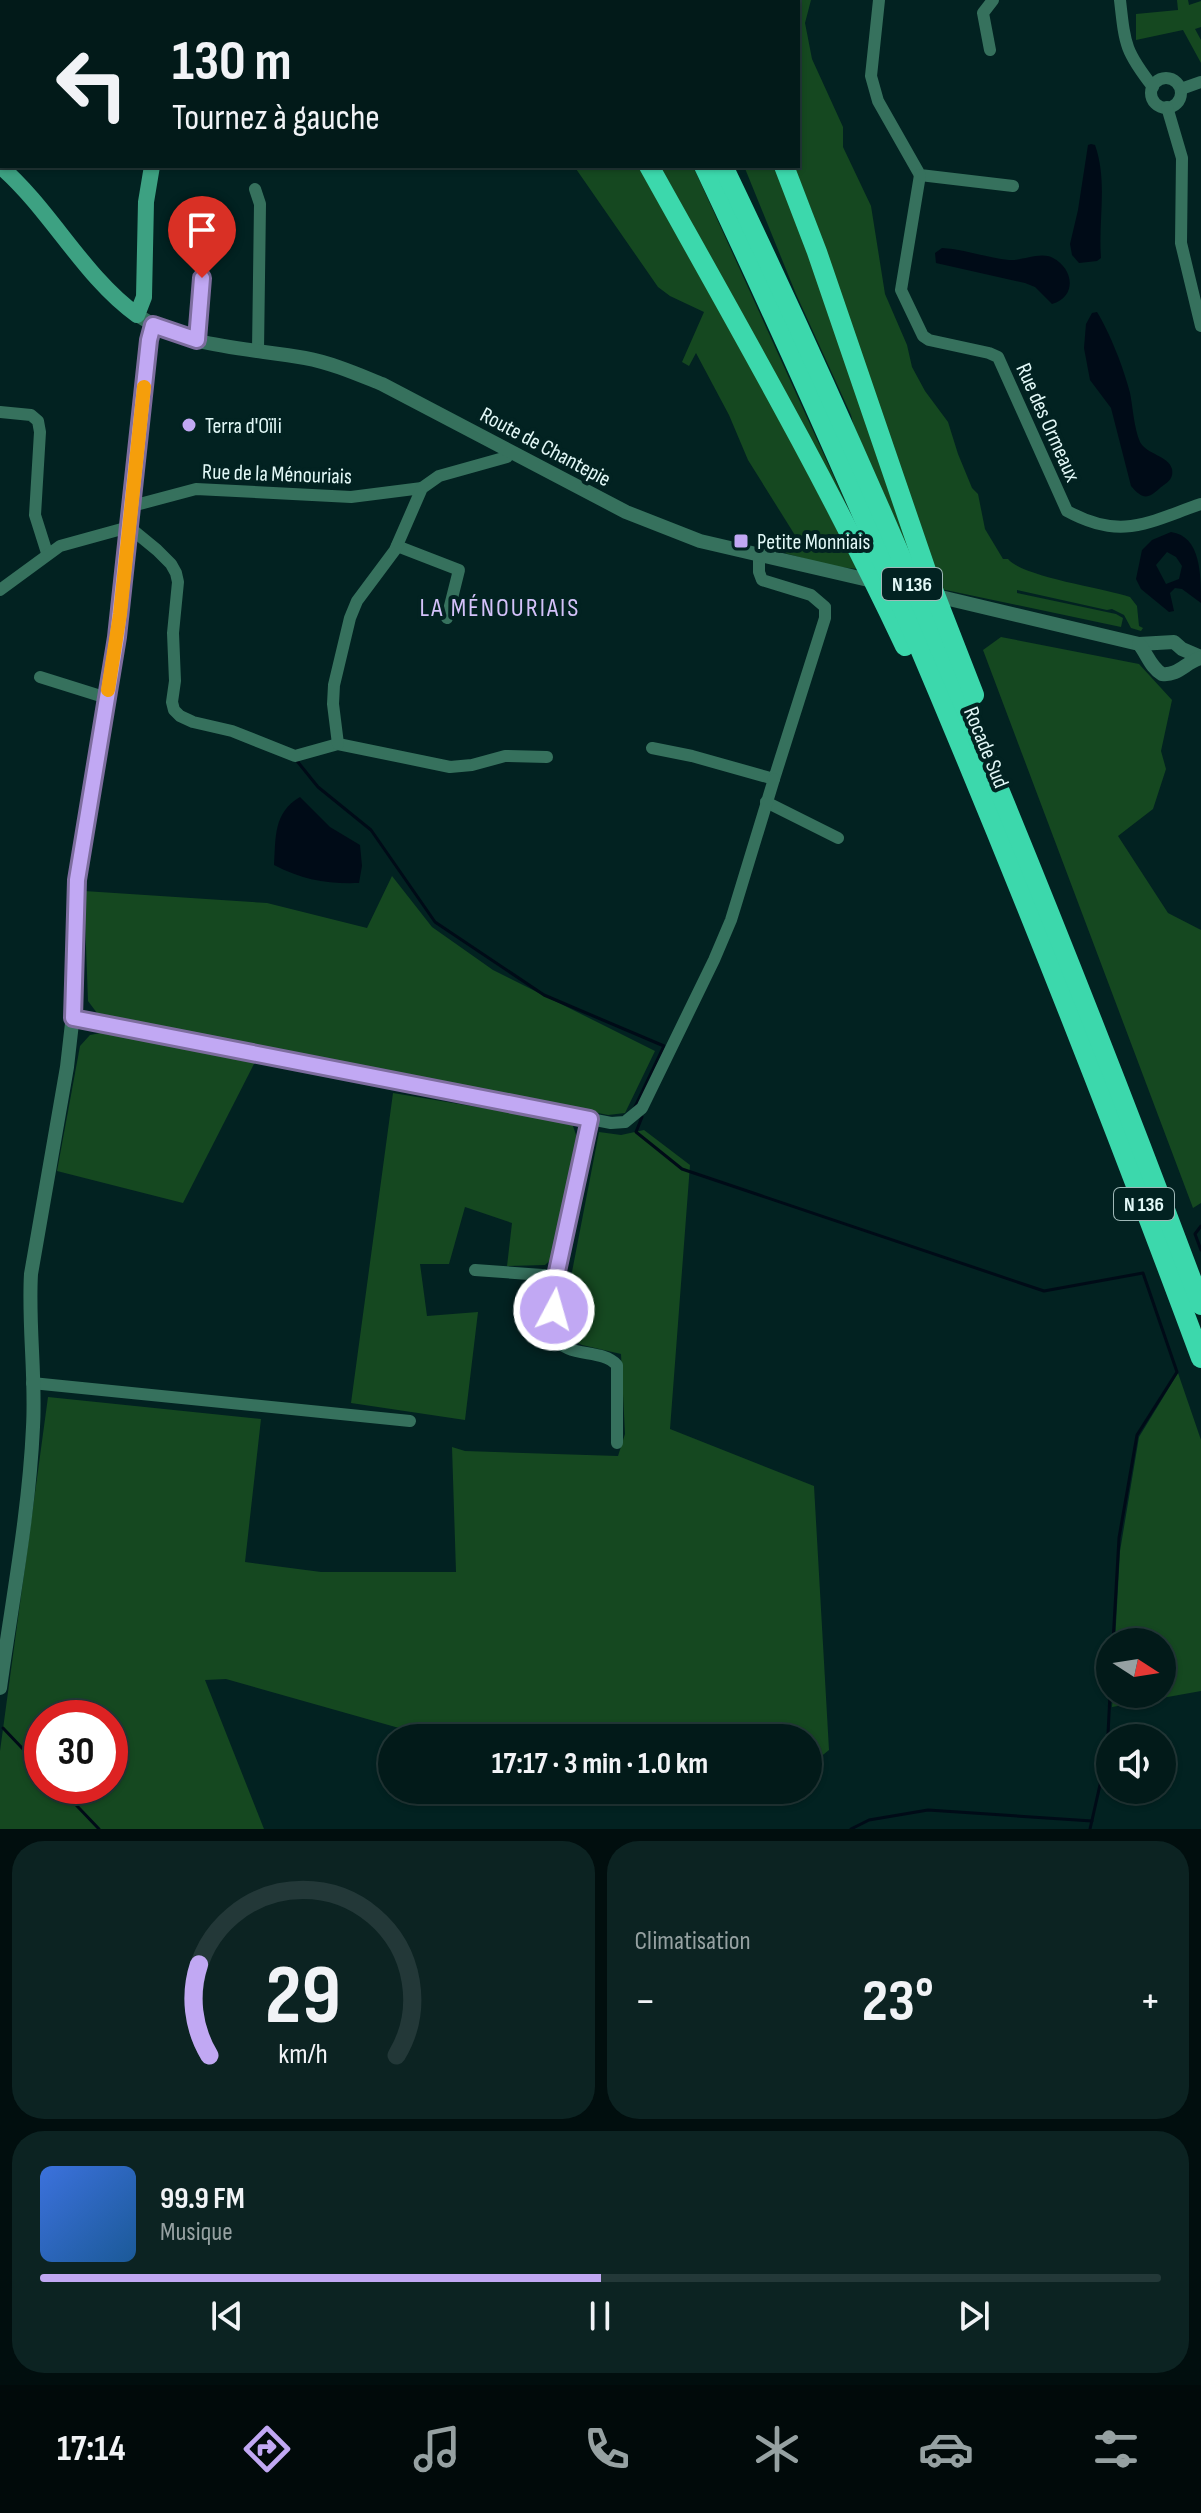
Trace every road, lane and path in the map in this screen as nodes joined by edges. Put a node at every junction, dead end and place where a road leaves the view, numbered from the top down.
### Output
1 (879, 0) edge
2 (993, 0) edge
3 (1120, 0) edge
4 (990, 50) dead end
5 (1201, 82) edge
6 (1153, 87) junction
7 (1181, 89) junction
8 (1167, 107) junction
9 (2, 168) edge
10 (152, 168) edge
11 (650, 168) edge
12 (705, 168) edge
13 (724, 168) edge
14 (739, 168) edge
15 (785, 168) edge
16 (920, 175) junction
17 (1013, 186) dead end
18 (255, 189) dead end
19 (207, 215) dead end
20 (760, 244) junction
21 (137, 315) junction
22 (153, 325) junction
23 (1201, 326) edge
24 (197, 340) junction
25 (258, 351) junction
26 (0, 412) edge
27 (510, 452) junction
28 (136, 470) joint
29 (422, 488) junction
30 (1201, 504) edge
31 (132, 506) junction
32 (129, 527) junction
33 (397, 546) junction
34 (47, 553) junction
35 (759, 555) junction
36 (0, 590) edge
37 (120, 614) joint
38 (447, 618) dead end
39 (1139, 644) junction
40 (1158, 644) junction
41 (1182, 649) junction
42 (1201, 658) edge
43 (1151, 659) junction
44 (1182, 667) junction
45 (40, 677) dead end
46 (107, 698) junction
47 (338, 744) junction
48 (652, 748) dead end
49 (547, 757) dead end
50 (774, 779) junction
51 (976, 784) junction
52 (766, 802) junction
53 (1013, 825) junction
54 (838, 838) dead end
55 (73, 1018) junction
56 (590, 1119) junction
57 (475, 1270) dead end
58 (556, 1276) junction
59 (1201, 1305) edge
60 (1201, 1358) edge
61 (32, 1383) junction
62 (410, 1421) dead end
63 (617, 1443) dead end
64 (0, 1688) edge

1 - 16 street
2 - 4 street
3 - 6 street
5 - 7 street
6 - 7 street
6 - 8 street
7 - 8 street
8 - 23 street
9 - 21 main road, Route de Chantepie
10 - 21 main road
11 - 51 highway
12 - 51 highway, Rocade Sud / N 136
13 - 20 highway, Rocade Sud / N 136
14 - 20 highway
15 - 53 highway
16 - 17 street
16 - 30 street, Rue des Ormeaux
18 - 25 street
19 - 24 street
20 - 53 highway, Rocade Sud / N 136
21 - 22 street, Route de Chantepie
22 - 24 street, Route de Chantepie
22 - 28 street
24 - 25 street, Route de Chantepie
25 - 27 street, Route de Chantepie
26 - 34 street
27 - 29 street, Rue de la Ménouriais
27 - 35 street, Route de Chantepie
28 - 31 street
29 - 31 street, Rue de la Ménouriais
29 - 33 street
31 - 32 street
32 - 34 street
32 - 37 street
32 - 47 street
33 - 38 street
33 - 47 street
34 - 36 street
35 - 39 street, Route de Chantepie
35 - 50 street
37 - 46 street
39 - 40 street, Route de Chantepie
39 - 43 street
40 - 41 street
40 - 43 street
41 - 42 street
41 - 44 street
42 - 44 street
43 - 44 street
45 - 46 street
46 - 55 street
47 - 49 street
48 - 50 street
50 - 52 street
51 - 60 highway, Rocade Sud / N 136
52 - 54 street
52 - 56 street
53 - 59 highway, Rocade Sud / N 136
55 - 56 street
55 - 61 street
56 - 58 street
57 - 58 street
58 - 63 street
61 - 62 street
61 - 64 street

